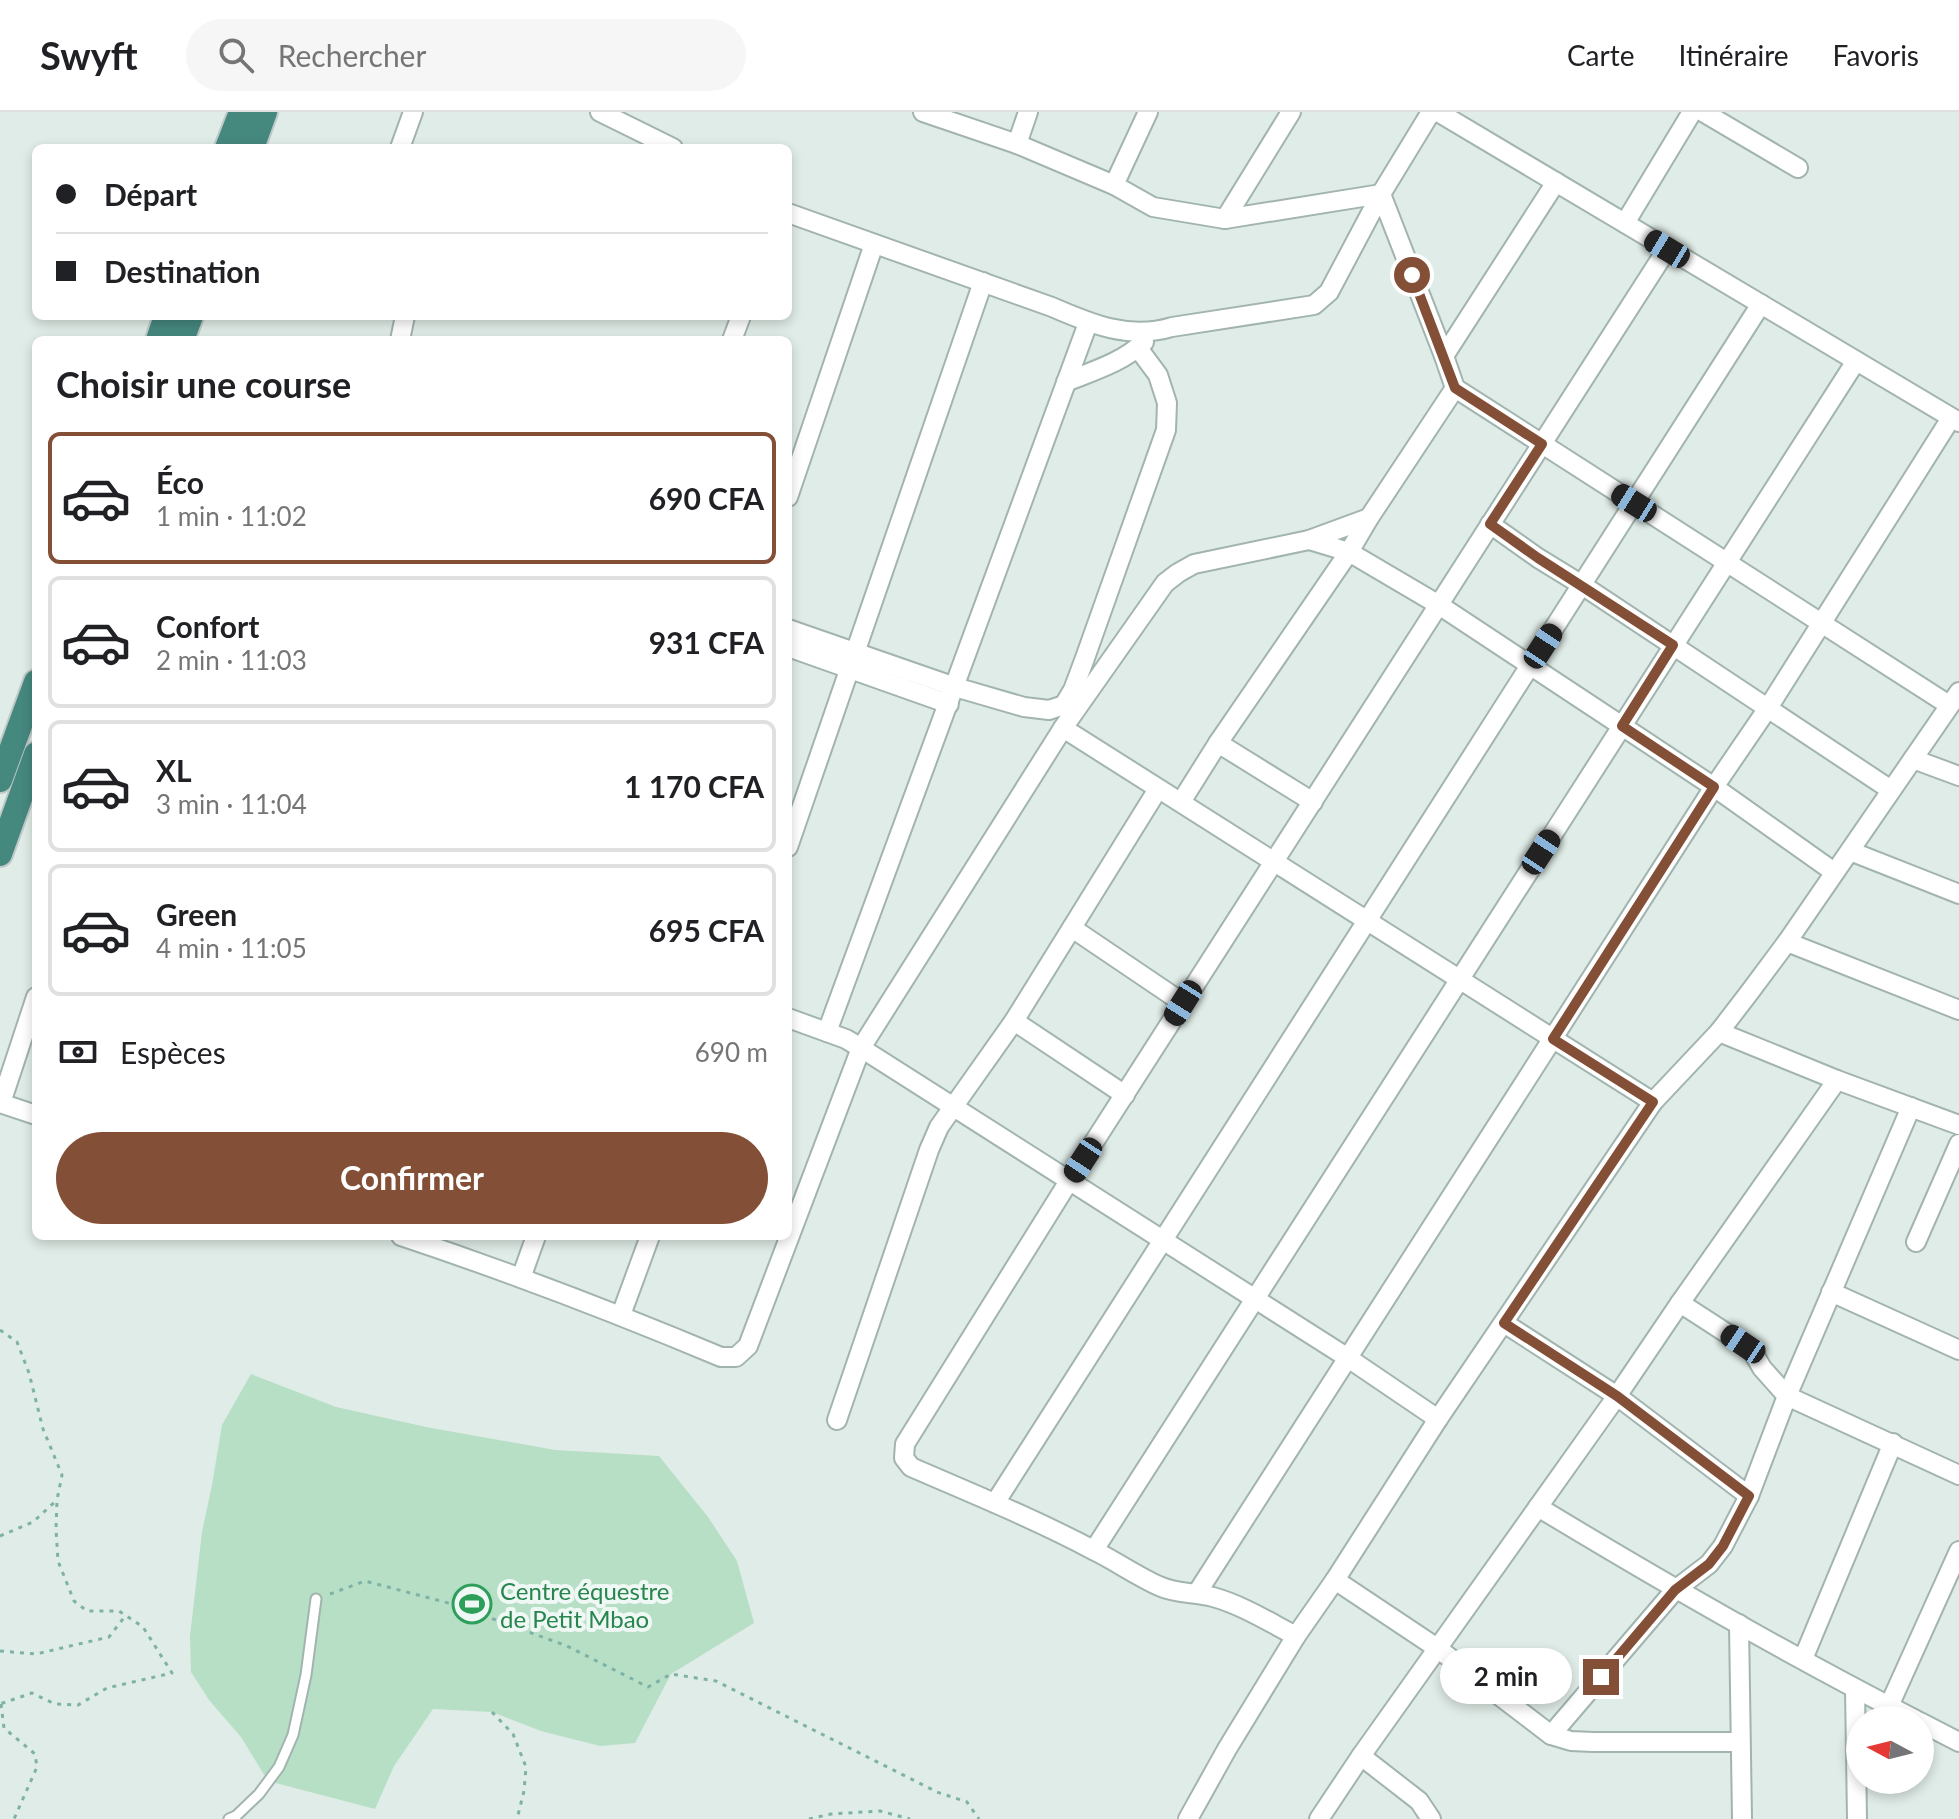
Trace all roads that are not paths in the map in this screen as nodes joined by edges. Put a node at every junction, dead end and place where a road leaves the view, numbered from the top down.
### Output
1 (241, 112) edge
2 (265, 112) edge
3 (413, 112) edge
4 (600, 112) edge
5 (923, 112) edge
6 (1028, 112) edge
7 (1148, 112) edge
8 (1291, 112) edge
9 (1431, 112) edge
10 (1438, 112) edge
11 (1692, 112) edge
12 (1703, 112) edge
13 (229, 144) edge
14 (253, 144) edge
15 (401, 144) edge
16 (665, 144) edge
17 (1017, 144) junction
18 (1798, 168) dead end
19 (1556, 182) junction
20 (1114, 185) junction
21 (1381, 194) junction
22 (792, 214) edge
23 (1225, 219) junction
24 (1625, 223) junction
25 (874, 244) junction
26 (1667, 249) junction
27 (983, 282) junction
28 (1761, 304) junction
29 (1088, 323) junction
30 (1155, 332) junction
31 (1138, 348) junction
32 (1444, 356) junction
33 (1856, 361) junction
34 (1066, 382) junction
35 (1455, 388) junction
36 (1955, 420) edge
37 (1542, 444) junction
38 (792, 485) edge
39 (1634, 503) junction
40 (1369, 518) junction
41 (1490, 524) junction
42 (1309, 540) junction
43 (1349, 552) junction
44 (1726, 563) junction
45 (1582, 585) junction
46 (1439, 605) junction
47 (1820, 623) junction
48 (792, 631) edge
49 (1673, 645) junction
50 (792, 648) edge
51 (852, 660) junction
52 (1530, 666) junction
53 (32, 693) edge
54 (952, 695) junction
55 (1954, 698) edge
56 (1768, 708) junction
57 (1622, 726) junction
58 (1063, 728) junction
59 (1218, 743) junction
60 (1913, 759) junction
61 (32, 765) edge
62 (1959, 776) edge
63 (0, 780) edge
64 (1714, 787) junction
65 (1158, 789) junction
66 (1891, 790) junction
67 (1181, 802) junction
68 (1313, 802) junction
69 (792, 835) edge
70 (1850, 851) junction
71 (0, 854) edge
72 (1274, 862) junction
73 (1834, 872) junction
74 (1959, 894) edge
75 (1367, 921) junction
76 (1072, 928) junction
77 (1787, 942) junction
78 (1459, 979) junction
79 (1183, 1003) junction
80 (32, 1009) edge
81 (1959, 1010) edge
82 (792, 1019) edge
83 (1014, 1021) junction
84 (827, 1032) junction
85 (1719, 1032) junction
86 (1553, 1039) junction
87 (861, 1048) junction
88 (1837, 1080) junction
89 (1125, 1095) junction
90 (1653, 1102) junction
91 (0, 1103) edge
92 (1911, 1107) junction
93 (953, 1108) junction
94 (32, 1114) edge
95 (1959, 1125) edge
96 (1959, 1144) edge
97 (1069, 1181) junction
98 (1959, 1183) edge
99 (1939, 1189) junction
100 (792, 1230) edge
101 (426, 1240) edge
102 (535, 1240) edge
103 (649, 1240) edge
104 (788, 1240) edge
105 (1163, 1240) junction
106 (1916, 1242) dead end
107 (521, 1278) junction
108 (1831, 1292) junction
109 (1255, 1298) junction
110 (1680, 1303) junction
111 (621, 1315) junction
112 (1504, 1323) junction
113 (1959, 1350) edge
114 (1348, 1358) junction
115 (1617, 1396) junction
116 (1787, 1396) junction
117 (1438, 1419) junction
118 (837, 1420) dead end
119 (1893, 1443) junction
120 (1959, 1475) edge
121 (1749, 1496) junction
122 (995, 1503) junction
123 (1538, 1507) junction
124 (1094, 1550) junction
125 (1959, 1551) edge
126 (1335, 1580) junction
127 (1675, 1590) junction
128 (1197, 1593) junction
129 (316, 1599) road end
130 (1739, 1624) junction
131 (1296, 1636) junction
132 (1437, 1648) junction
133 (1803, 1659) junction
134 (1855, 1689) junction
135 (1889, 1706) joint
136 (1934, 1729) edge
137 (1551, 1735) junction
138 (1740, 1742) junction
139 (1959, 1742) edge
140 (1361, 1756) junction
141 (229, 1819) edge
142 (1188, 1819) edge
143 (1319, 1819) edge
144 (1431, 1819) edge
145 (1742, 1819) edge
146 (1857, 1819) edge

1 - 13 highway
2 - 14 highway
3 - 15 street
4 - 16 street
5 - 17 street
6 - 17 street
7 - 20 street
8 - 23 street
9 - 21 street
10 - 19 street
11 - 24 street
12 - 18 street
17 - 20 street
19 - 24 street
19 - 32 street
20 - 23 street
21 - 23 street
21 - 30 street
21 - 32 street
22 - 25 street
24 - 26 street
25 - 27 street
25 - 38 street
26 - 28 street
26 - 37 street
27 - 29 street
27 - 51 street
28 - 33 street
28 - 39 street
29 - 30 street
29 - 34 street
30 - 31 street
31 - 34 street
31 - 54 street
32 - 35 street
33 - 36 street
33 - 44 street
34 - 54 street
35 - 37 street
35 - 40 street
36 - 47 street
37 - 39 street
37 - 41 street
39 - 44 street
39 - 45 street
40 - 42 street
40 - 43 street
41 - 45 street
41 - 46 street
42 - 43 street
42 - 58 street
43 - 46 street
43 - 59 street
44 - 47 street
44 - 49 street
45 - 49 street
45 - 52 street
46 - 52 street
46 - 68 street
47 - 55 street
47 - 56 street
48 - 51 street
49 - 56 street
49 - 57 street
50 - 51 street
51 - 54 street
51 - 69 street
52 - 57 street
52 - 75 street
53 - 63 highway
54 - 84 street
55 - 60 street
56 - 64 street
56 - 66 street
57 - 64 street
57 - 78 street
58 - 65 street
58 - 87 street
59 - 67 street
59 - 68 street
60 - 62 street
60 - 66 street
61 - 71 highway
64 - 73 street
64 - 86 street
65 - 67 street
65 - 76 street
66 - 70 street
67 - 72 street
68 - 72 street
70 - 73 street
70 - 74 street
72 - 75 street
72 - 79 street
73 - 77 street
75 - 78 street
75 - 105 street
76 - 79 street
76 - 83 street
77 - 81 street
77 - 85 street
78 - 86 street
78 - 109 street
79 - 89 street
80 - 91 street
82 - 84 street
83 - 89 street
83 - 93 street
84 - 87 street
85 - 88 street
85 - 90 street
86 - 90 street
86 - 114 street
87 - 93 street
87 - 100 street
88 - 92 street
88 - 110 street
89 - 97 street
90 - 112 street
91 - 94 street
92 - 95 street
92 - 108 street
93 - 97 street
93 - 118 street
96 - 99 street
97 - 105 street
97 - 122 street
98 - 99 street
99 - 106 street
101 - 107 street
102 - 107 street
103 - 111 street
104 - 111 street
105 - 109 street
105 - 122 street
107 - 111 street
108 - 113 street
108 - 116 street
109 - 114 street
109 - 124 street
110 - 115 street
110 - 116 street
112 - 115 street
112 - 117 street
114 - 117 street
114 - 128 street
115 - 121 street
115 - 123 street
116 - 119 street
116 - 121 street
117 - 126 street
119 - 120 street
119 - 133 street
121 - 127 street
122 - 124 street
123 - 127 street
123 - 132 street
124 - 128 street
125 - 135 street
126 - 131 street
126 - 132 street
127 - 130 street
127 - 137 street
128 - 131 street
129 - 141 lane
130 - 133 street
130 - 138 street
131 - 142 street
132 - 137 street
132 - 140 street
133 - 134 street
134 - 135 street
134 - 146 street
136 - 139 street
137 - 138 street
138 - 145 street
140 - 143 street
140 - 144 street

